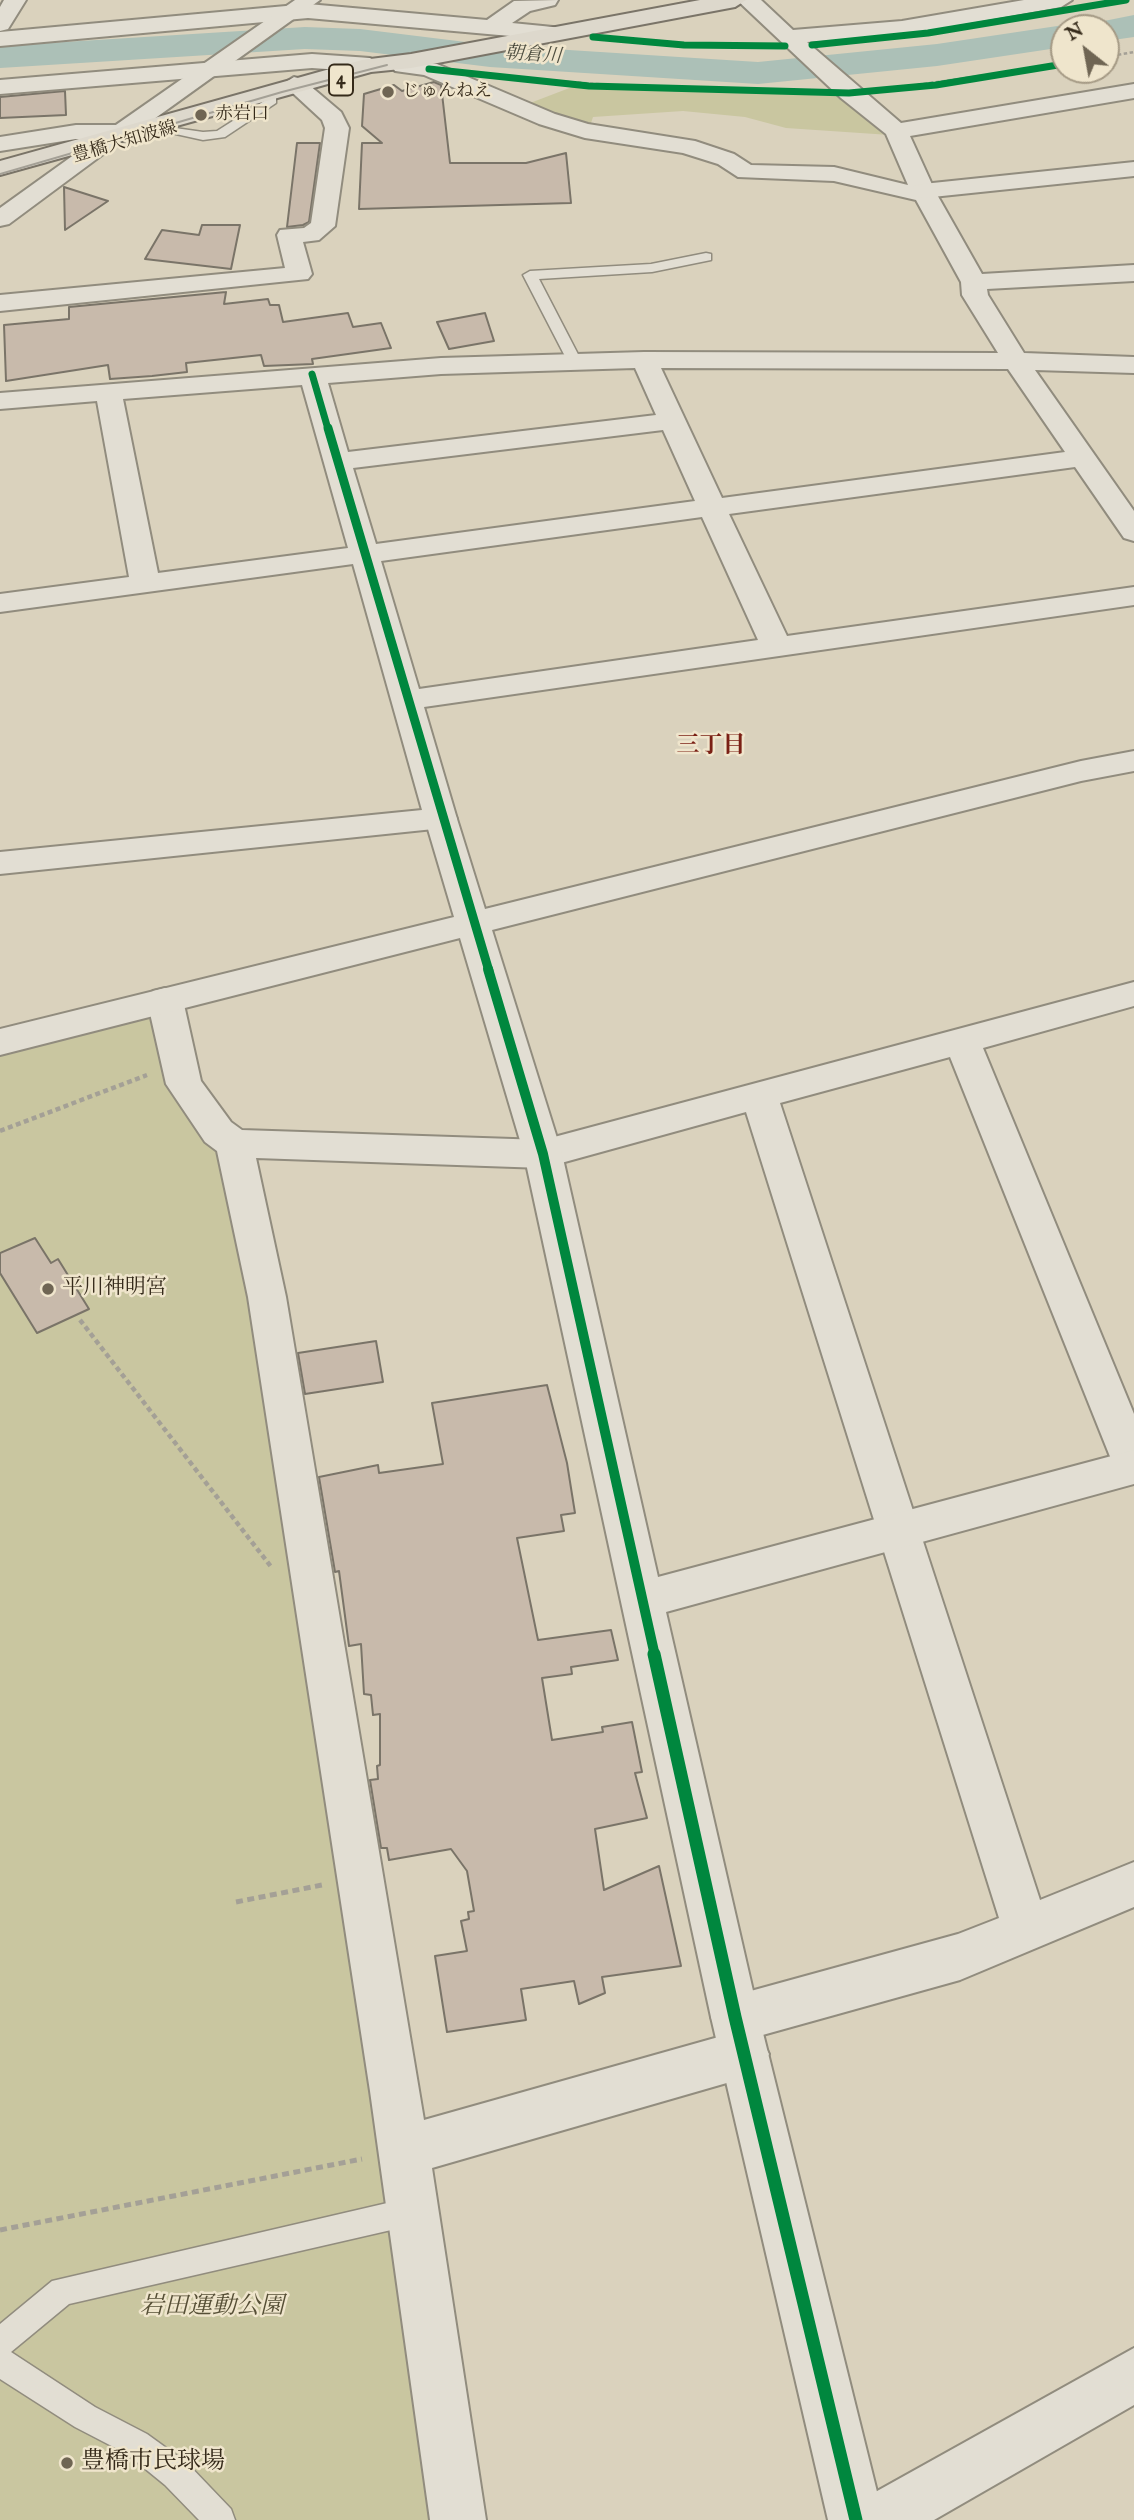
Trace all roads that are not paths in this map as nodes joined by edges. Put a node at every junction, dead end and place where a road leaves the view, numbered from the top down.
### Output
1 (180, 0) edge
2 (309, 0) edge
3 (547, 0) edge
4 (736, 0) edge
5 (748, 0) edge
6 (1061, 0) edge
7 (519, 3) edge
8 (285, 15) junction
9 (161, 26) junction
10 (493, 26) junction
11 (547, 34) junction
12 (0, 39) edge
13 (788, 44) junction
14 (407, 64) junction
15 (370, 65) junction
16 (209, 68) junction
17 (0, 86) edge
18 (299, 88) junction
19 (1134, 91) edge
20 (895, 131) junction
21 (121, 132) junction
22 (0, 145) edge
23 (90, 154) junction
24 (0, 168) edge
25 (1134, 169) edge
26 (0, 180) edge
27 (923, 191) junction
28 (0, 219) edge
29 (706, 257) dead end
30 (1134, 273) edge
31 (974, 282) junction
32 (0, 303) edge
33 (644, 360) junction
34 (1016, 361) junction
35 (575, 362) junction
36 (1134, 365) edge
37 (312, 374) junction
38 (108, 391) junction
39 (0, 401) edge
40 (670, 421) junction
41 (1082, 458) junction
42 (339, 461) junction
43 (710, 507) junction
44 (1134, 532) edge
45 (366, 555) junction
46 (145, 582) junction
47 (1134, 596) edge
48 (0, 603) edge
49 (776, 646) junction
50 (407, 700) junction
51 (1134, 761) edge
52 (441, 819) junction
53 (0, 863) edge
54 (474, 922) junction
55 (1134, 994) edge
56 (165, 1000) junction
57 (962, 1041) junction
58 (0, 1042) edge
59 (758, 1096) junction
60 (234, 1144) junction
61 (542, 1154) junction
62 (1134, 1466) edge
63 (896, 1533) junction
64 (642, 1600) junction
65 (1134, 1884) edge
66 (1026, 1929) junction
67 (739, 2036) junction
68 (404, 2151) junction
69 (413, 2211) junction
70 (0, 2343) edge
71 (0, 2362) edge
72 (1134, 2375) edge
73 (220, 2520) edge
74 (457, 2520) edge
75 (856, 2520) edge
76 (881, 2520) edge

1 - 9 street
2 - 8 street
3 - 7 street
4 - 11 main road, 豊橋大知波線 / 4
5 - 13 street
6 - 13 street
7 - 10 street
8 - 9 street
8 - 10 street
8 - 16 street
9 - 12 street
10 - 11 street
11 - 14 main road, 豊橋大知波線 / 4
13 - 20 street
14 - 15 main road, 豊橋大知波線 / 4
14 - 18 main road, 豊橋大知波線 / 4
14 - 27 street
15 - 16 street
15 - 18 main road, 豊橋大知波線 / 4
16 - 17 street
16 - 21 street
18 - 21 main road, 豊橋大知波線 / 4
18 - 23 main road, 豊橋大知波線 / 4
18 - 32 street
19 - 20 street
20 - 27 street
21 - 22 street
21 - 23 street
21 - 24 main road, 豊橋大知波線 / 4
23 - 26 main road, 豊橋大知波線 / 4
23 - 28 street
25 - 27 street
27 - 31 street
29 - 35 lane
30 - 31 street
31 - 34 street
33 - 34 street
33 - 35 street
33 - 40 street
34 - 36 street
34 - 41 street
35 - 37 street
37 - 38 street
37 - 42 street
38 - 39 street
38 - 46 street
40 - 42 street
40 - 43 street
41 - 43 street
41 - 44 street
42 - 45 street
43 - 45 street
43 - 49 street
45 - 46 street
45 - 50 street
46 - 48 street
47 - 49 street
49 - 50 street
50 - 52 street
51 - 54 street
52 - 53 street
52 - 54 street
54 - 56 street
54 - 61 street
55 - 57 street
56 - 58 street
56 - 60 street
57 - 59 street
57 - 62 street
59 - 61 street
59 - 63 street
60 - 61 street
60 - 68 street
61 - 64 street
62 - 63 street
63 - 64 street
63 - 66 street
64 - 67 street
65 - 66 street
66 - 67 street
67 - 68 street
67 - 75 street
68 - 69 street
69 - 70 lane
69 - 74 street
71 - 73 lane
72 - 76 street

